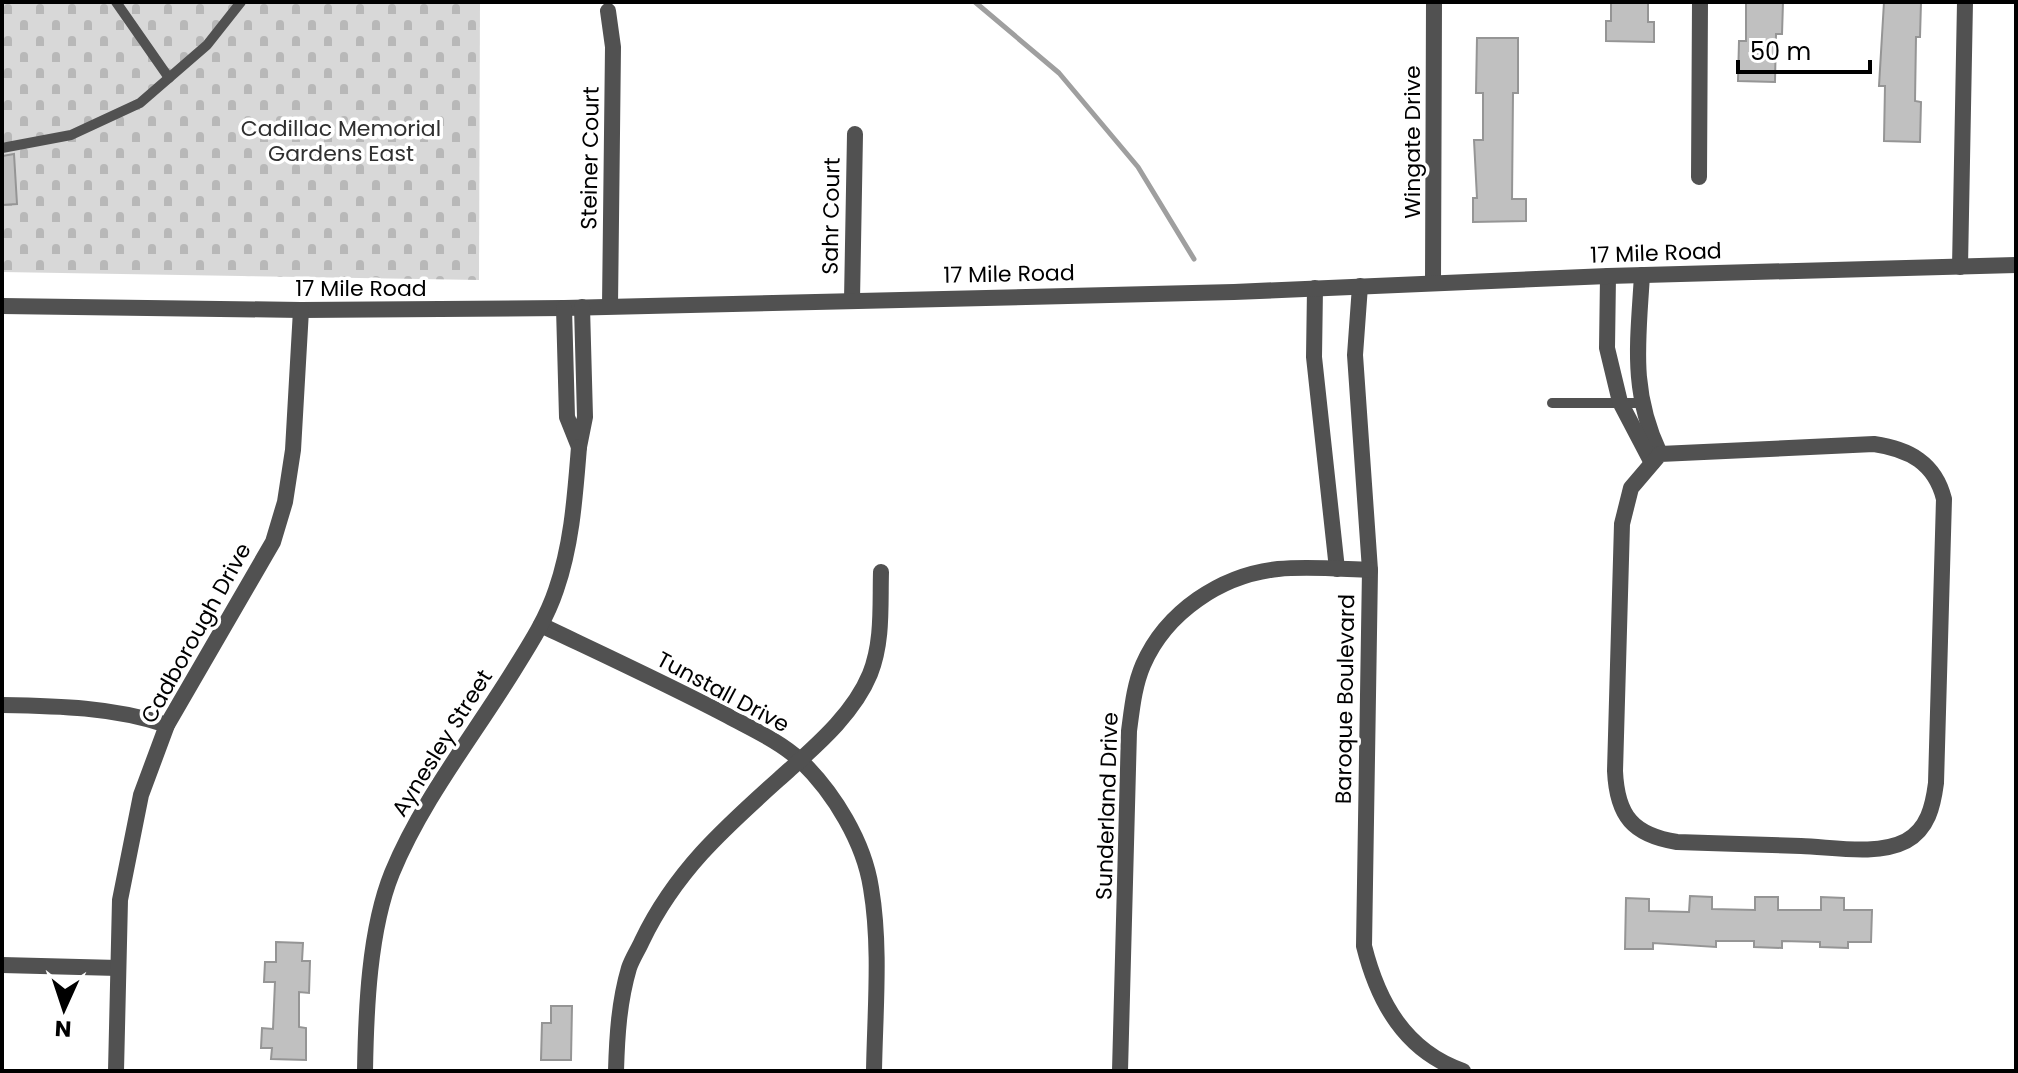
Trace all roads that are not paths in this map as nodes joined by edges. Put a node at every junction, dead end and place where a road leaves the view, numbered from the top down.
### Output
1 (116, 2) edge
2 (241, 2) edge
3 (1434, 2) edge
4 (1700, 2) edge
5 (1965, 2) edge
6 (608, 11) dead end
7 (169, 78) junction
8 (855, 134) dead end
9 (2, 148) edge
10 (1699, 177) dead end
11 (2016, 265) edge
12 (1960, 267) junction
13 (1642, 275) junction
14 (1608, 276) junction
15 (1433, 283) junction
16 (1360, 286) junction
17 (1315, 288) junction
18 (852, 300) junction
19 (2, 306) edge
20 (610, 306) junction
21 (582, 307) junction
22 (564, 308) junction
23 (301, 310) junction
24 (1620, 402) junction
25 (1552, 403) dead end
26 (1641, 403) junction
27 (579, 447) junction
28 (1656, 458) junction
29 (1337, 569) junction
30 (1370, 570) junction
31 (881, 572) dead end
32 (541, 625) junction
33 (2, 705) edge
34 (167, 725) junction
35 (800, 760) junction
36 (2, 965) edge
37 (118, 968) junction
38 (116, 1071) edge
39 (365, 1071) edge
40 (616, 1071) edge
41 (874, 1071) edge
42 (1120, 1071) edge
43 (1463, 1071) edge

1 - 7 lane
2 - 7 lane
3 - 15 street, Wingate Drive
4 - 10 street
5 - 12 street
6 - 20 street, Steiner Court
7 - 9 lane
8 - 18 street, Sahr Court
11 - 12 street, 17 Mile Road
12 - 13 street, 17 Mile Road
13 - 14 street, 17 Mile Road
13 - 26 street
14 - 15 street, 17 Mile Road
14 - 24 street
15 - 16 street, 17 Mile Road
16 - 17 street, 17 Mile Road
16 - 30 street, Baroque Boulevard
17 - 18 street, 17 Mile Road
17 - 29 street, Baroque Boulevard
18 - 20 street, 17 Mile Road
19 - 23 street, 17 Mile Road
20 - 21 street, 17 Mile Road
21 - 22 street, 17 Mile Road
21 - 27 street, Aynesley Street
22 - 23 street, 17 Mile Road
22 - 27 street, Aynesley Street
23 - 34 street, Cadborough Drive
24 - 25 lane
24 - 26 lane
24 - 28 street
26 - 28 street
27 - 32 street, Aynesley Street
28 - 28 street
29 - 30 street, Sunderland Drive
29 - 42 street, Sunderland Drive
30 - 43 street, Baroque Boulevard
31 - 35 street
32 - 35 street, Tunstall Drive
32 - 39 street, Aynesley Street
33 - 34 street
34 - 37 street, Cadborough Drive
35 - 40 street
35 - 41 street, Tunstall Drive
36 - 37 street
37 - 38 street, Cadborough Drive

